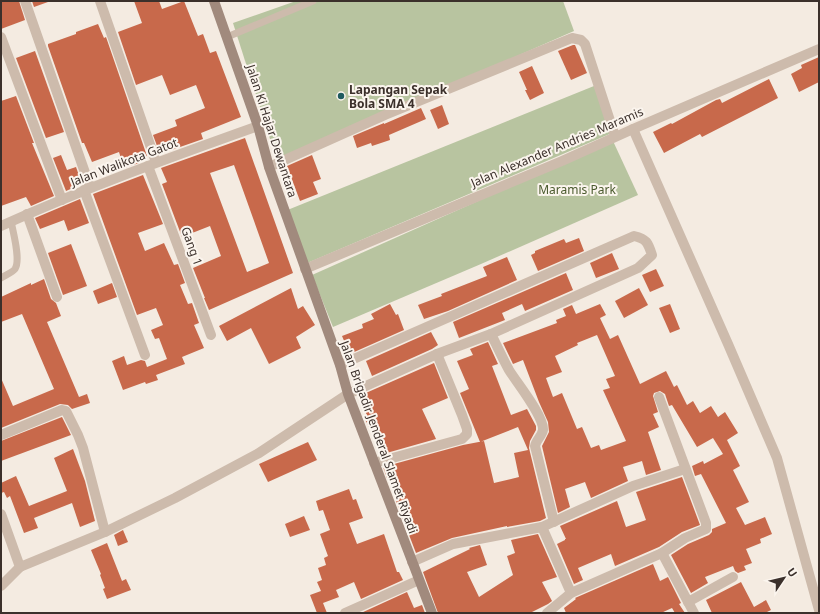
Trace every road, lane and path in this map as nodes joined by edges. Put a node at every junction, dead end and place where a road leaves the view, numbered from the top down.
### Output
1 (25, 1) edge
2 (100, 1) edge
3 (214, 1) edge
4 (313, 1) edge
5 (1, 37) edge
6 (227, 37) junction
7 (819, 49) edge
8 (258, 126) junction
9 (633, 129) junction
10 (616, 136) junction
11 (152, 164) junction
12 (269, 166) junction
13 (87, 189) junction
14 (62, 200) junction
15 (27, 214) junction
16 (11, 221) junction
17 (1, 226) edge
18 (305, 269) junction
19 (1, 278) edge
20 (57, 297) dead end
21 (491, 334) junction
22 (211, 335) dead end
23 (436, 354) junction
24 (145, 355) dead end
25 (340, 365) junction
26 (348, 394) junction
27 (659, 397) dead end
28 (1, 435) edge
29 (374, 463) junction
30 (685, 469) junction
31 (1, 514) edge
32 (554, 522) junction
33 (542, 527) junction
34 (105, 532) junction
35 (662, 553) junction
36 (412, 562) junction
37 (20, 567) junction
38 (733, 577) dead end
39 (419, 580) junction
40 (1, 586) edge
41 (571, 593) junction
42 (688, 602) junction
43 (819, 610) edge
44 (345, 613) edge
45 (432, 613) edge
46 (547, 613) edge
47 (694, 613) edge

1 - 13 street
2 - 11 street, Gang 1
3 - 6 main road, Jalan Ki Hajar Dewantara
4 - 6 lane
5 - 14 street
6 - 8 main road, Jalan Ki Hajar Dewantara
7 - 9 street, Jalan Alexander Andries Maramis
8 - 11 street, Jalan Walikota Gatot
8 - 12 main road, Jalan Ki Hajar Dewantara
9 - 10 street, Jalan Alexander Andries Maramis
9 - 43 street
10 - 12 street
10 - 18 street, Jalan Alexander Andries Maramis
11 - 13 street, Jalan Walikota Gatot
11 - 22 street, Gang 1
12 - 18 main road, Jalan Ki Hajar Dewantara
13 - 14 street, Jalan Walikota Gatot
13 - 24 street
14 - 15 street, Jalan Walikota Gatot
15 - 16 street, Jalan Walikota Gatot
15 - 20 street
16 - 17 street, Jalan Walikota Gatot
16 - 19 lane
18 - 25 main road, Jalan Brigadir Jenderal Slamet Riyadi
21 - 23 street
21 - 25 street
21 - 32 street
23 - 26 street
23 - 29 street
25 - 26 main road, Jalan Brigadir Jenderal Slamet Riyadi
26 - 29 main road, Jalan Brigadir Jenderal Slamet Riyadi
26 - 34 street
27 - 30 street
28 - 34 street
29 - 36 main road, Jalan Brigadir Jenderal Slamet Riyadi
30 - 32 street
30 - 35 street
31 - 37 street
32 - 33 street
33 - 36 street
33 - 41 street
34 - 37 street
35 - 41 street
35 - 42 street
36 - 39 main road, Jalan Brigadir Jenderal Slamet Riyadi
37 - 40 street
38 - 42 street
39 - 44 street
39 - 45 main road, Jalan Brigadir Jenderal Slamet Riyadi
41 - 46 street
42 - 47 street

